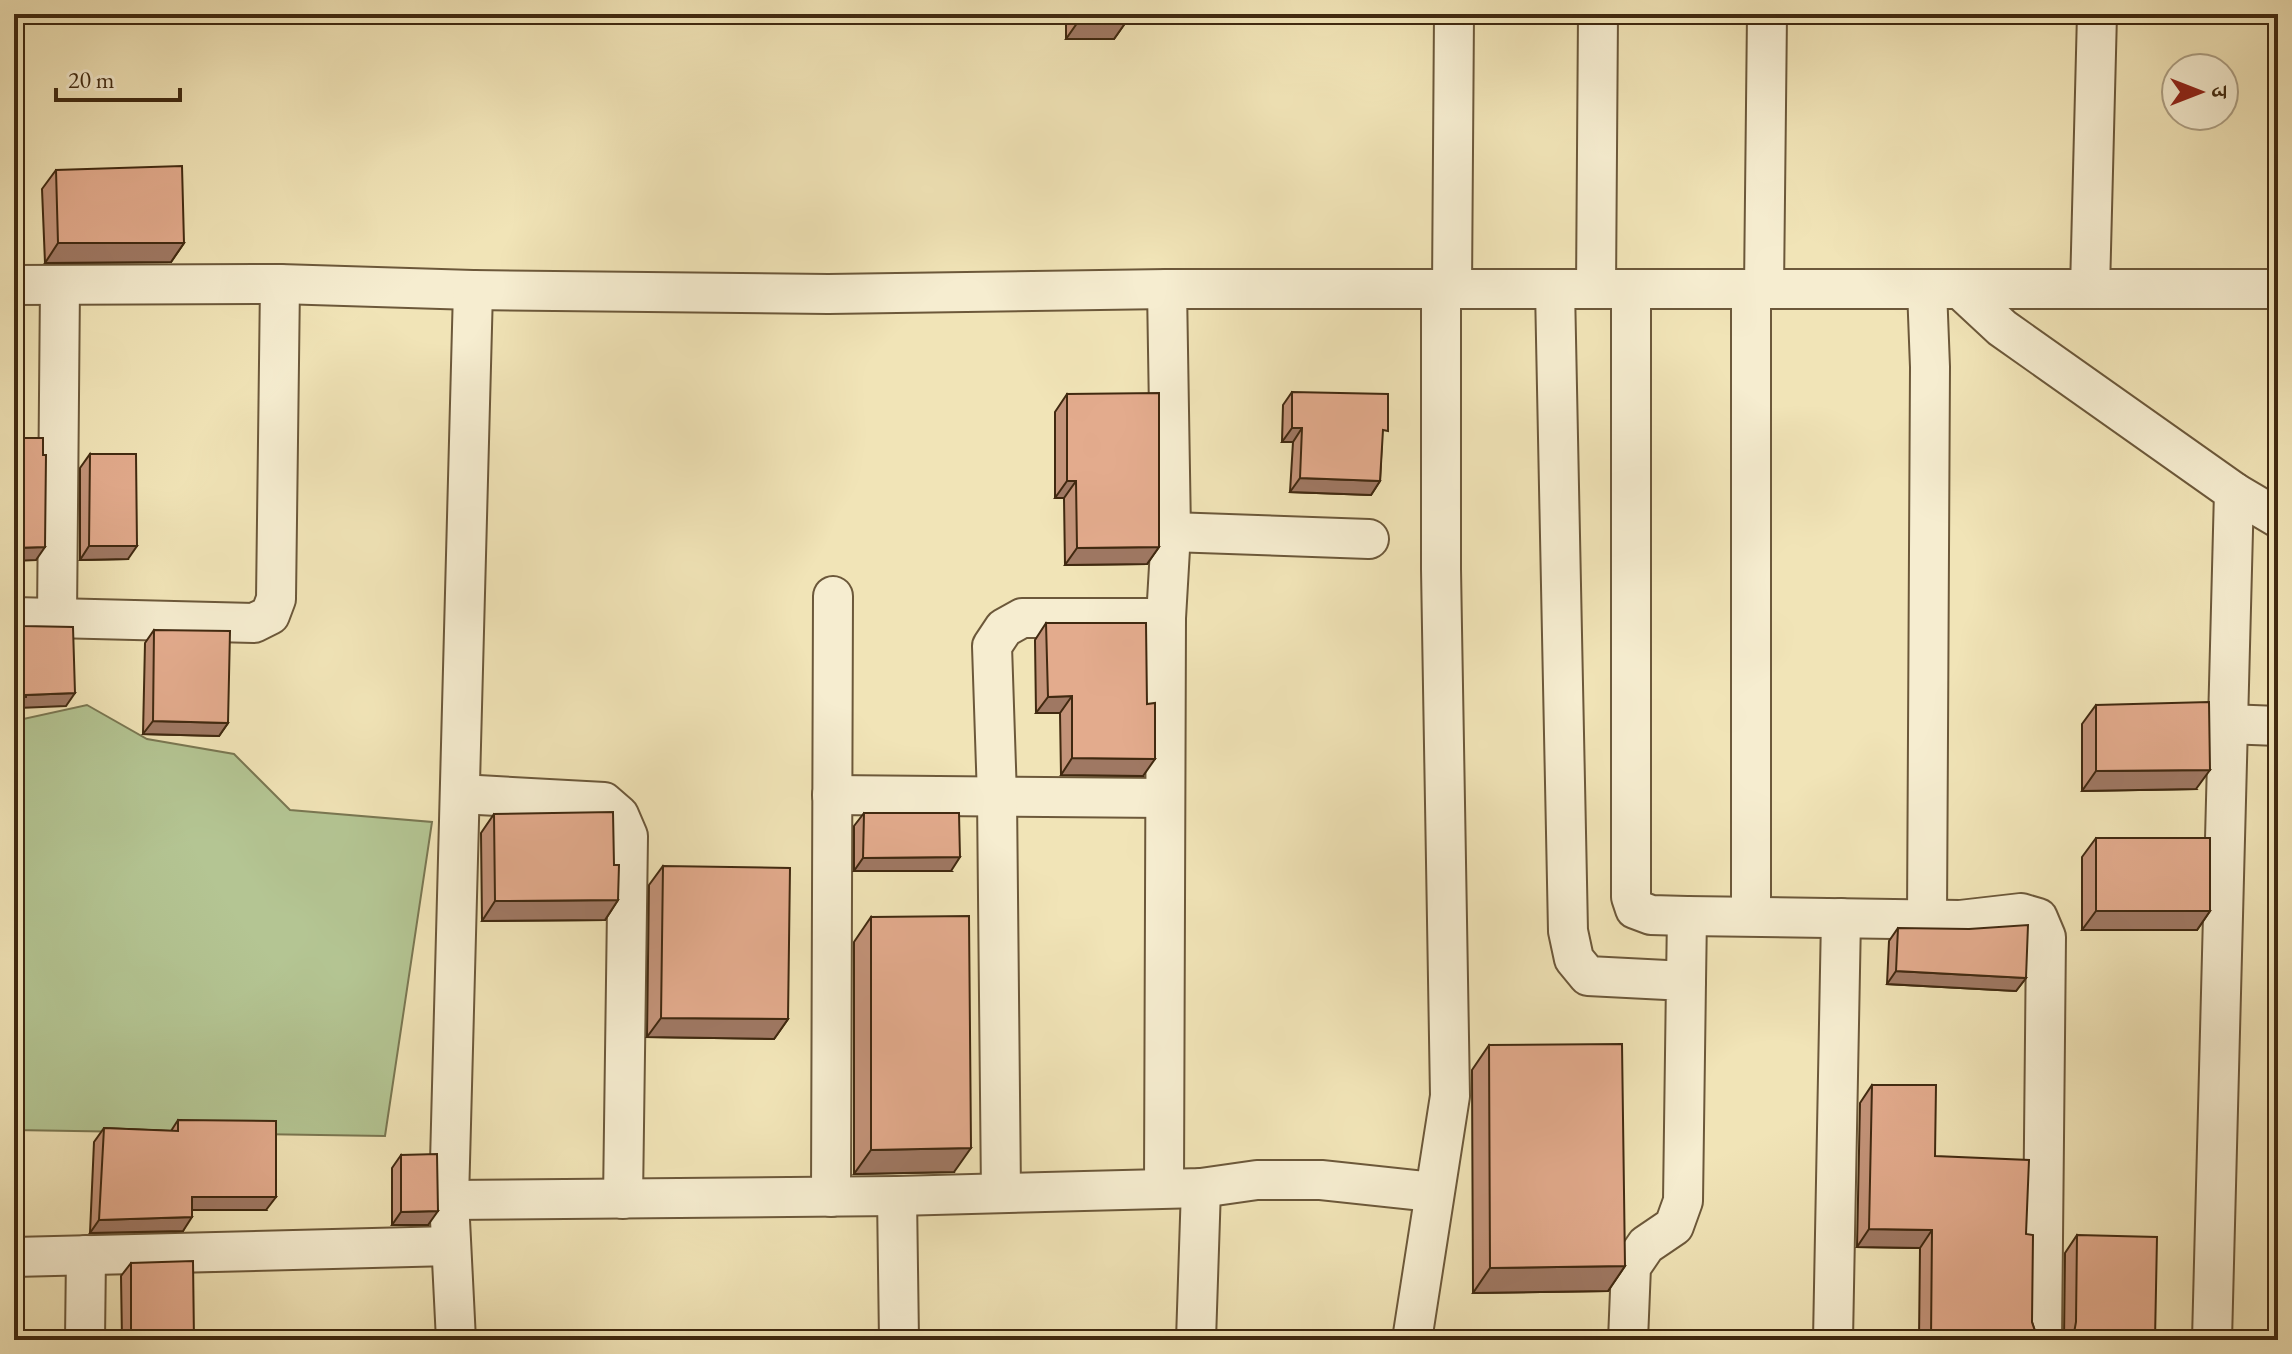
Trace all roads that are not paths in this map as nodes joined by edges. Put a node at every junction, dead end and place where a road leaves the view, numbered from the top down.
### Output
1 (1454, 14) edge
2 (1598, 14) edge
3 (1767, 14) edge
4 (2097, 14) edge
5 (280, 284) junction
6 (14, 285) edge
7 (60, 285) junction
8 (1167, 289) junction
9 (1446, 289) junction
10 (1555, 289) junction
11 (1613, 289) junction
12 (1758, 289) junction
13 (1944, 289) junction
14 (2090, 289) junction
15 (2278, 289) edge
16 (473, 290) junction
17 (2234, 492) junction
18 (2278, 518) edge
19 (1171, 532) junction
20 (1369, 539) dead end
21 (833, 596) dead end
22 (14, 617) edge
23 (57, 617) junction
24 (1166, 618) junction
25 (2227, 724) junction
26 (2278, 726) edge
27 (460, 794) junction
28 (832, 795) junction
29 (997, 797) junction
30 (1165, 798) junction
31 (1687, 916) junction
32 (1751, 916) junction
33 (1841, 918) junction
34 (1927, 919) junction
35 (1686, 981) junction
36 (1182, 1188) junction
37 (1433, 1192) junction
38 (1001, 1193) junction
39 (897, 1196) junction
40 (831, 1197) junction
41 (623, 1199) junction
42 (449, 1200) junction
43 (451, 1246) junction
44 (86, 1255) junction
45 (14, 1257) edge
46 (85, 1340) edge
47 (456, 1340) edge
48 (899, 1340) edge
49 (1196, 1340) edge
50 (1412, 1340) edge
51 (1628, 1340) edge
52 (1833, 1340) edge
53 (2042, 1340) edge
54 (2212, 1340) edge

1 - 9 street
2 - 11 street
3 - 12 street
4 - 14 street
5 - 7 street
5 - 16 street
5 - 23 street
6 - 7 street
7 - 23 street
8 - 9 street
8 - 16 street
8 - 19 street
9 - 10 street
9 - 37 street
10 - 11 street
10 - 35 street
11 - 12 street
11 - 31 street
12 - 13 street
12 - 32 street
13 - 14 street
13 - 17 street
13 - 34 street
14 - 15 street
16 - 27 street
17 - 18 street
17 - 25 street
19 - 20 street
19 - 24 street
21 - 28 street
22 - 23 street
24 - 29 street
24 - 30 street
25 - 26 street
25 - 54 street
27 - 41 street
27 - 42 street
28 - 29 street
28 - 40 street
29 - 30 street
29 - 38 street
30 - 36 street
31 - 32 street
31 - 35 street
32 - 33 street
33 - 34 street
33 - 52 street
34 - 53 street
35 - 51 street
36 - 37 street
36 - 38 street
36 - 49 street
37 - 50 street
38 - 39 street
39 - 40 street
39 - 48 street
40 - 41 street
41 - 42 street
42 - 43 street
43 - 44 street
43 - 47 street
44 - 45 street
44 - 46 street

